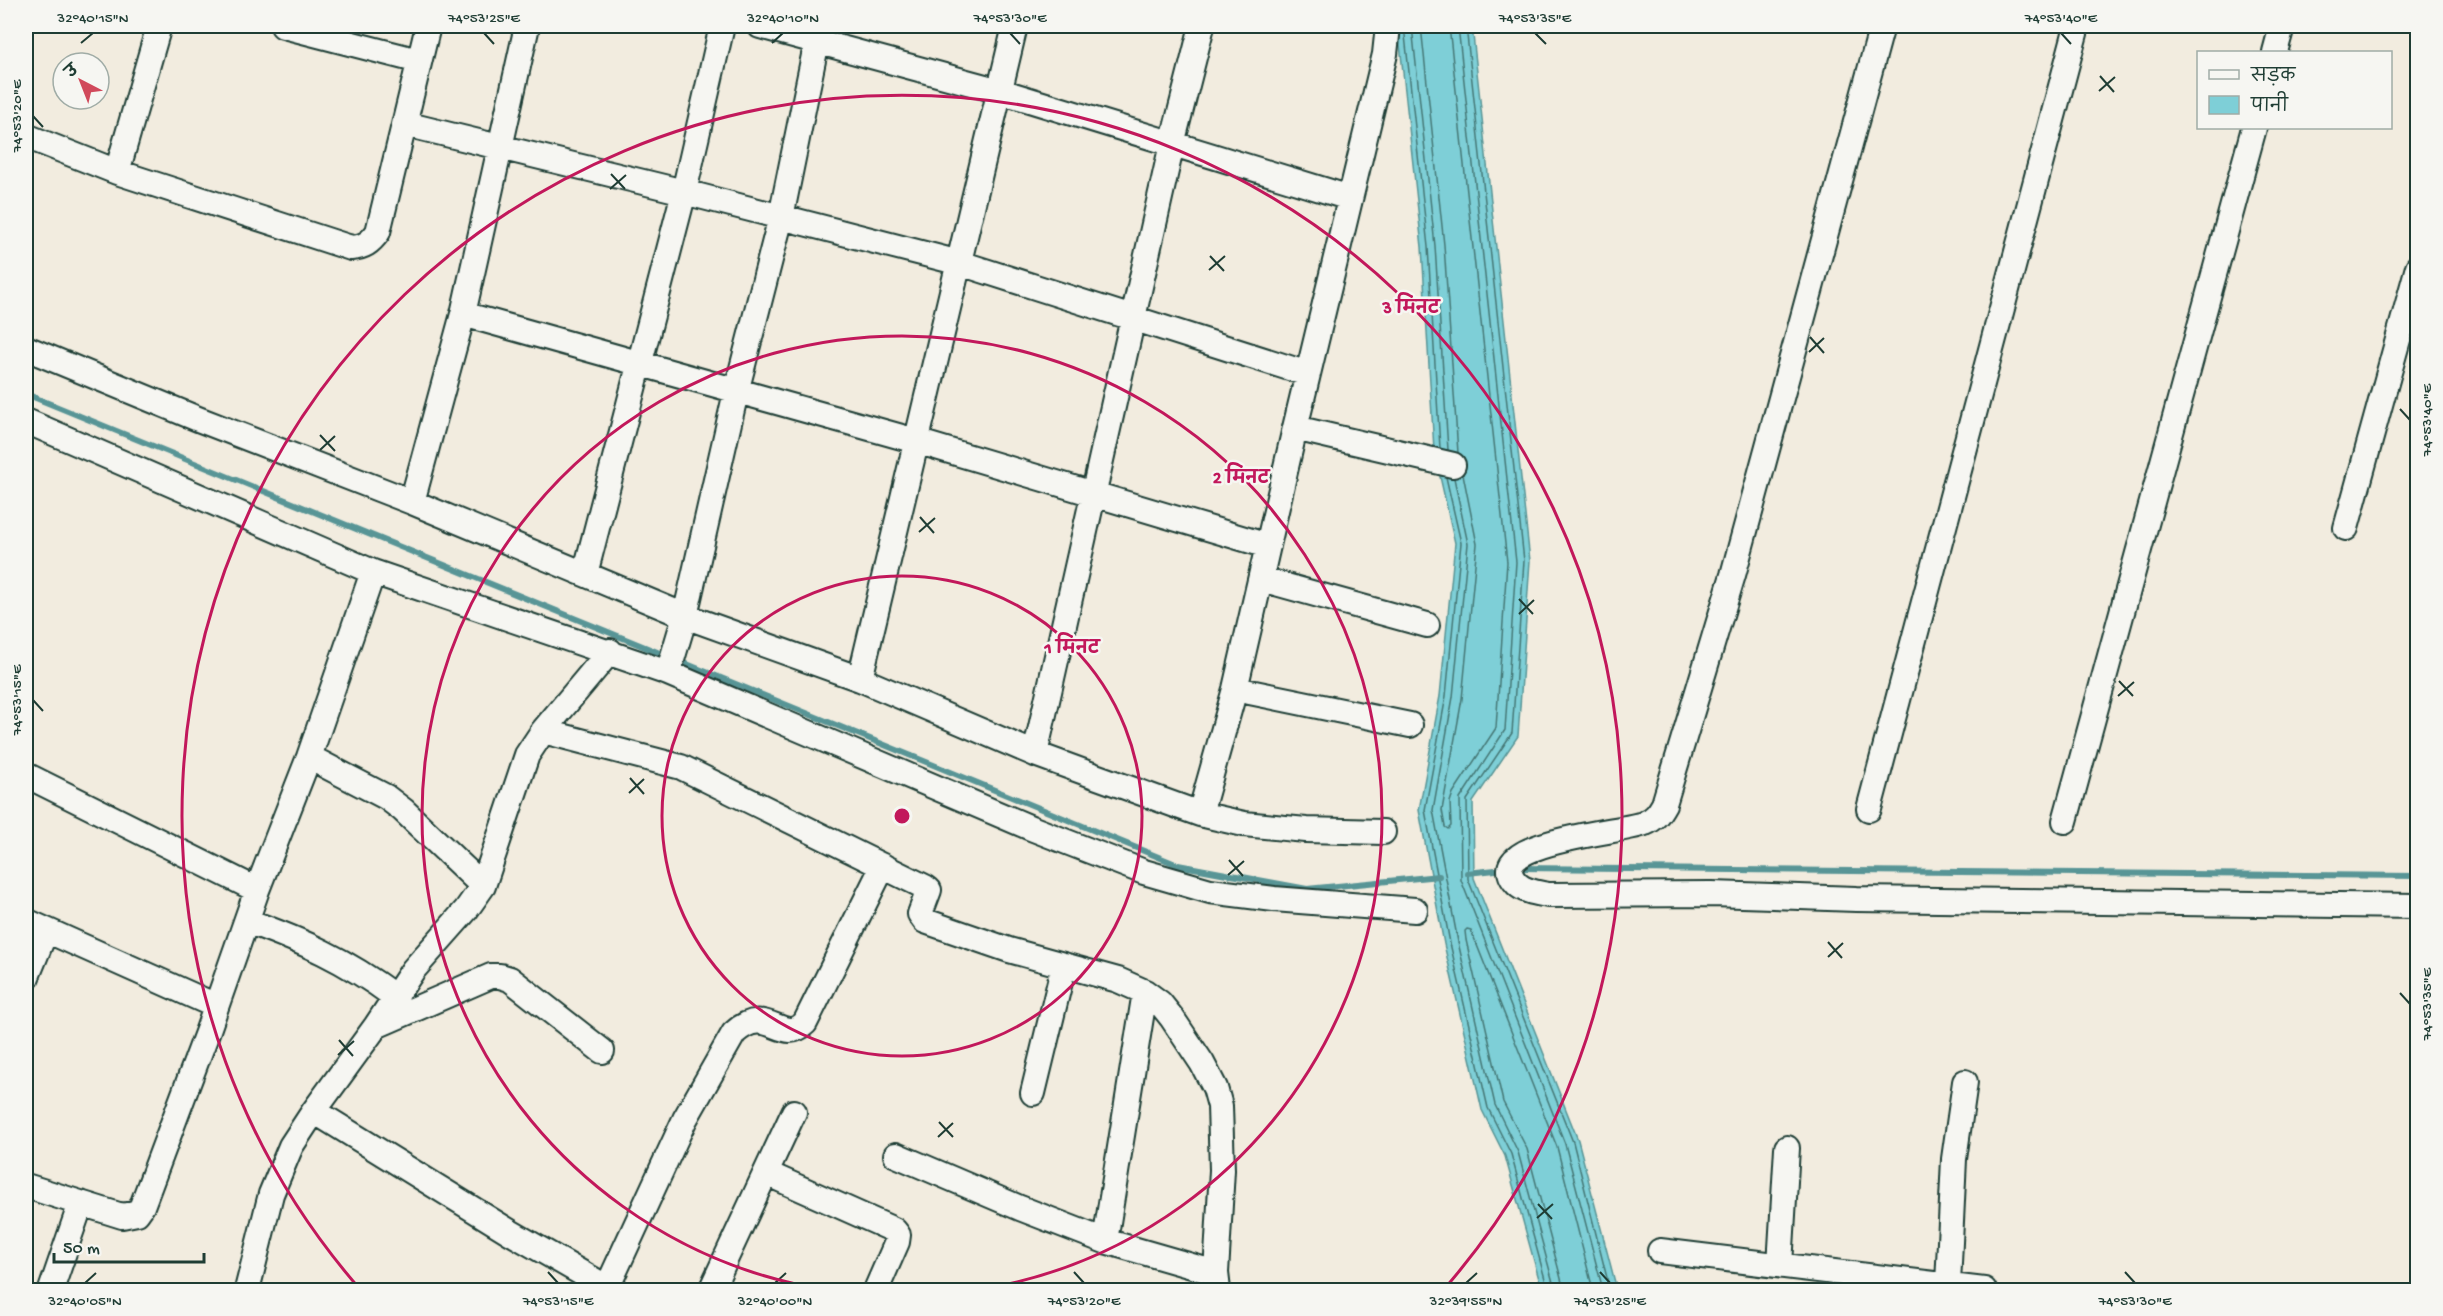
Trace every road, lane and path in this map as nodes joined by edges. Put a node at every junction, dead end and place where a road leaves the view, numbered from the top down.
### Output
1 (159, 26) edge
2 (284, 26) edge
3 (428, 26) edge
4 (527, 26) edge
5 (722, 26) edge
6 (760, 26) edge
7 (1015, 26) edge
8 (1202, 26) edge
9 (1388, 26) edge
10 (1882, 26) edge
11 (2077, 26) edge
12 (2282, 26) edge
13 (339, 33) edge
14 (818, 34) edge
15 (2275, 51) edge
16 (419, 61) junction
17 (1000, 91) junction
18 (405, 124) junction
19 (2254, 129) edge
20 (26, 136) edge
21 (1172, 144) junction
22 (500, 149) junction
23 (117, 172) junction
24 (684, 192) junction
25 (1350, 198) junction
26 (781, 217) junction
27 (960, 263) junction
28 (2418, 267) edge
29 (463, 314) junction
30 (1133, 318) junction
31 (26, 348) edge
32 (640, 364) junction
33 (1308, 374) junction
34 (736, 392) junction
35 (26, 421) edge
36 (1294, 428) junction
37 (916, 441) junction
38 (1453, 465) dead end
39 (1093, 494) junction
40 (412, 502) junction
41 (2346, 528) dead end
42 (1268, 546) junction
43 (373, 572) junction
44 (585, 574) junction
45 (1261, 579) junction
46 (1427, 625) dead end
47 (682, 626) junction
48 (610, 651) junction
49 (670, 668) junction
50 (860, 679) junction
51 (1235, 689) junction
52 (1410, 725) dead end
53 (543, 731) junction
54 (1035, 754) junction
55 (309, 757) junction
56 (26, 775) edge
57 (1869, 809) dead end
58 (1200, 814) junction
59 (2065, 821) dead end
60 (1383, 832) dead end
61 (884, 866) junction
62 (483, 886) junction
63 (257, 890) junction
64 (2418, 906) edge
65 (1415, 910) dead end
66 (247, 921) junction
67 (36, 926) edge
68 (1065, 965) junction
69 (26, 980) edge
70 (1145, 992) junction
71 (394, 996) junction
72 (216, 1006) junction
73 (376, 1026) junction
74 (602, 1051) dead end
75 (1965, 1082) dead end
76 (1033, 1093) dead end
77 (314, 1111) junction
78 (794, 1112) dead end
79 (1786, 1148) dead end
80 (896, 1155) dead end
81 (766, 1173) junction
82 (26, 1186) edge
83 (81, 1203) junction
84 (1105, 1241) junction
85 (1660, 1251) dead end
86 (1780, 1265) junction
87 (1805, 1279) edge
88 (1217, 1282) edge
89 (1948, 1284) junction
90 (609, 1289) edge
91 (51, 1290) edge
92 (247, 1290) edge
93 (711, 1290) edge
94 (876, 1290) edge
95 (1984, 1290) edge

1 - 23 street
2 - 13 street
3 - 16 street
4 - 22 street
5 - 24 street
6 - 14 street
7 - 17 street
8 - 21 street
9 - 25 street
10 - 64 street
11 - 57 street
12 - 15 street
13 - 16 street
14 - 17 street
14 - 26 street
16 - 18 street
17 - 21 street
17 - 27 street
18 - 22 street
18 - 23 street
19 - 59 street
20 - 23 street
21 - 25 street
21 - 30 street
22 - 24 street
22 - 29 street
24 - 26 street
24 - 32 street
25 - 33 street
26 - 27 street
26 - 34 street
27 - 30 street
27 - 37 street
28 - 41 street
29 - 32 street
29 - 40 street
30 - 33 street
30 - 39 street
31 - 40 street
32 - 34 street
32 - 44 street
33 - 36 street
34 - 37 street
34 - 47 street
35 - 43 street
36 - 38 street
36 - 42 street
37 - 39 street
37 - 50 street
39 - 42 street
39 - 54 street
40 - 44 street
42 - 45 street
43 - 48 street
43 - 55 street
44 - 47 street
45 - 46 street
45 - 51 street
47 - 49 street
47 - 50 street
48 - 49 street
48 - 53 street
49 - 65 street
50 - 54 street
51 - 52 street
51 - 58 street
53 - 61 street
53 - 62 street
54 - 58 street
55 - 62 street
55 - 63 street
56 - 63 street
58 - 60 street
61 - 68 street
61 - 90 street
62 - 71 street
63 - 66 street
66 - 71 street
66 - 72 street
67 - 69 street
67 - 72 street
68 - 70 street
68 - 76 street
70 - 84 street
70 - 88 street
71 - 73 street
72 - 83 street
73 - 74 street
73 - 77 street
75 - 89 street
77 - 90 street
77 - 92 street
78 - 81 street
79 - 86 street
80 - 84 street
81 - 93 street
81 - 94 street
82 - 83 street
83 - 91 street
84 - 88 street
85 - 86 street
86 - 87 street
87 - 89 street
89 - 95 street

